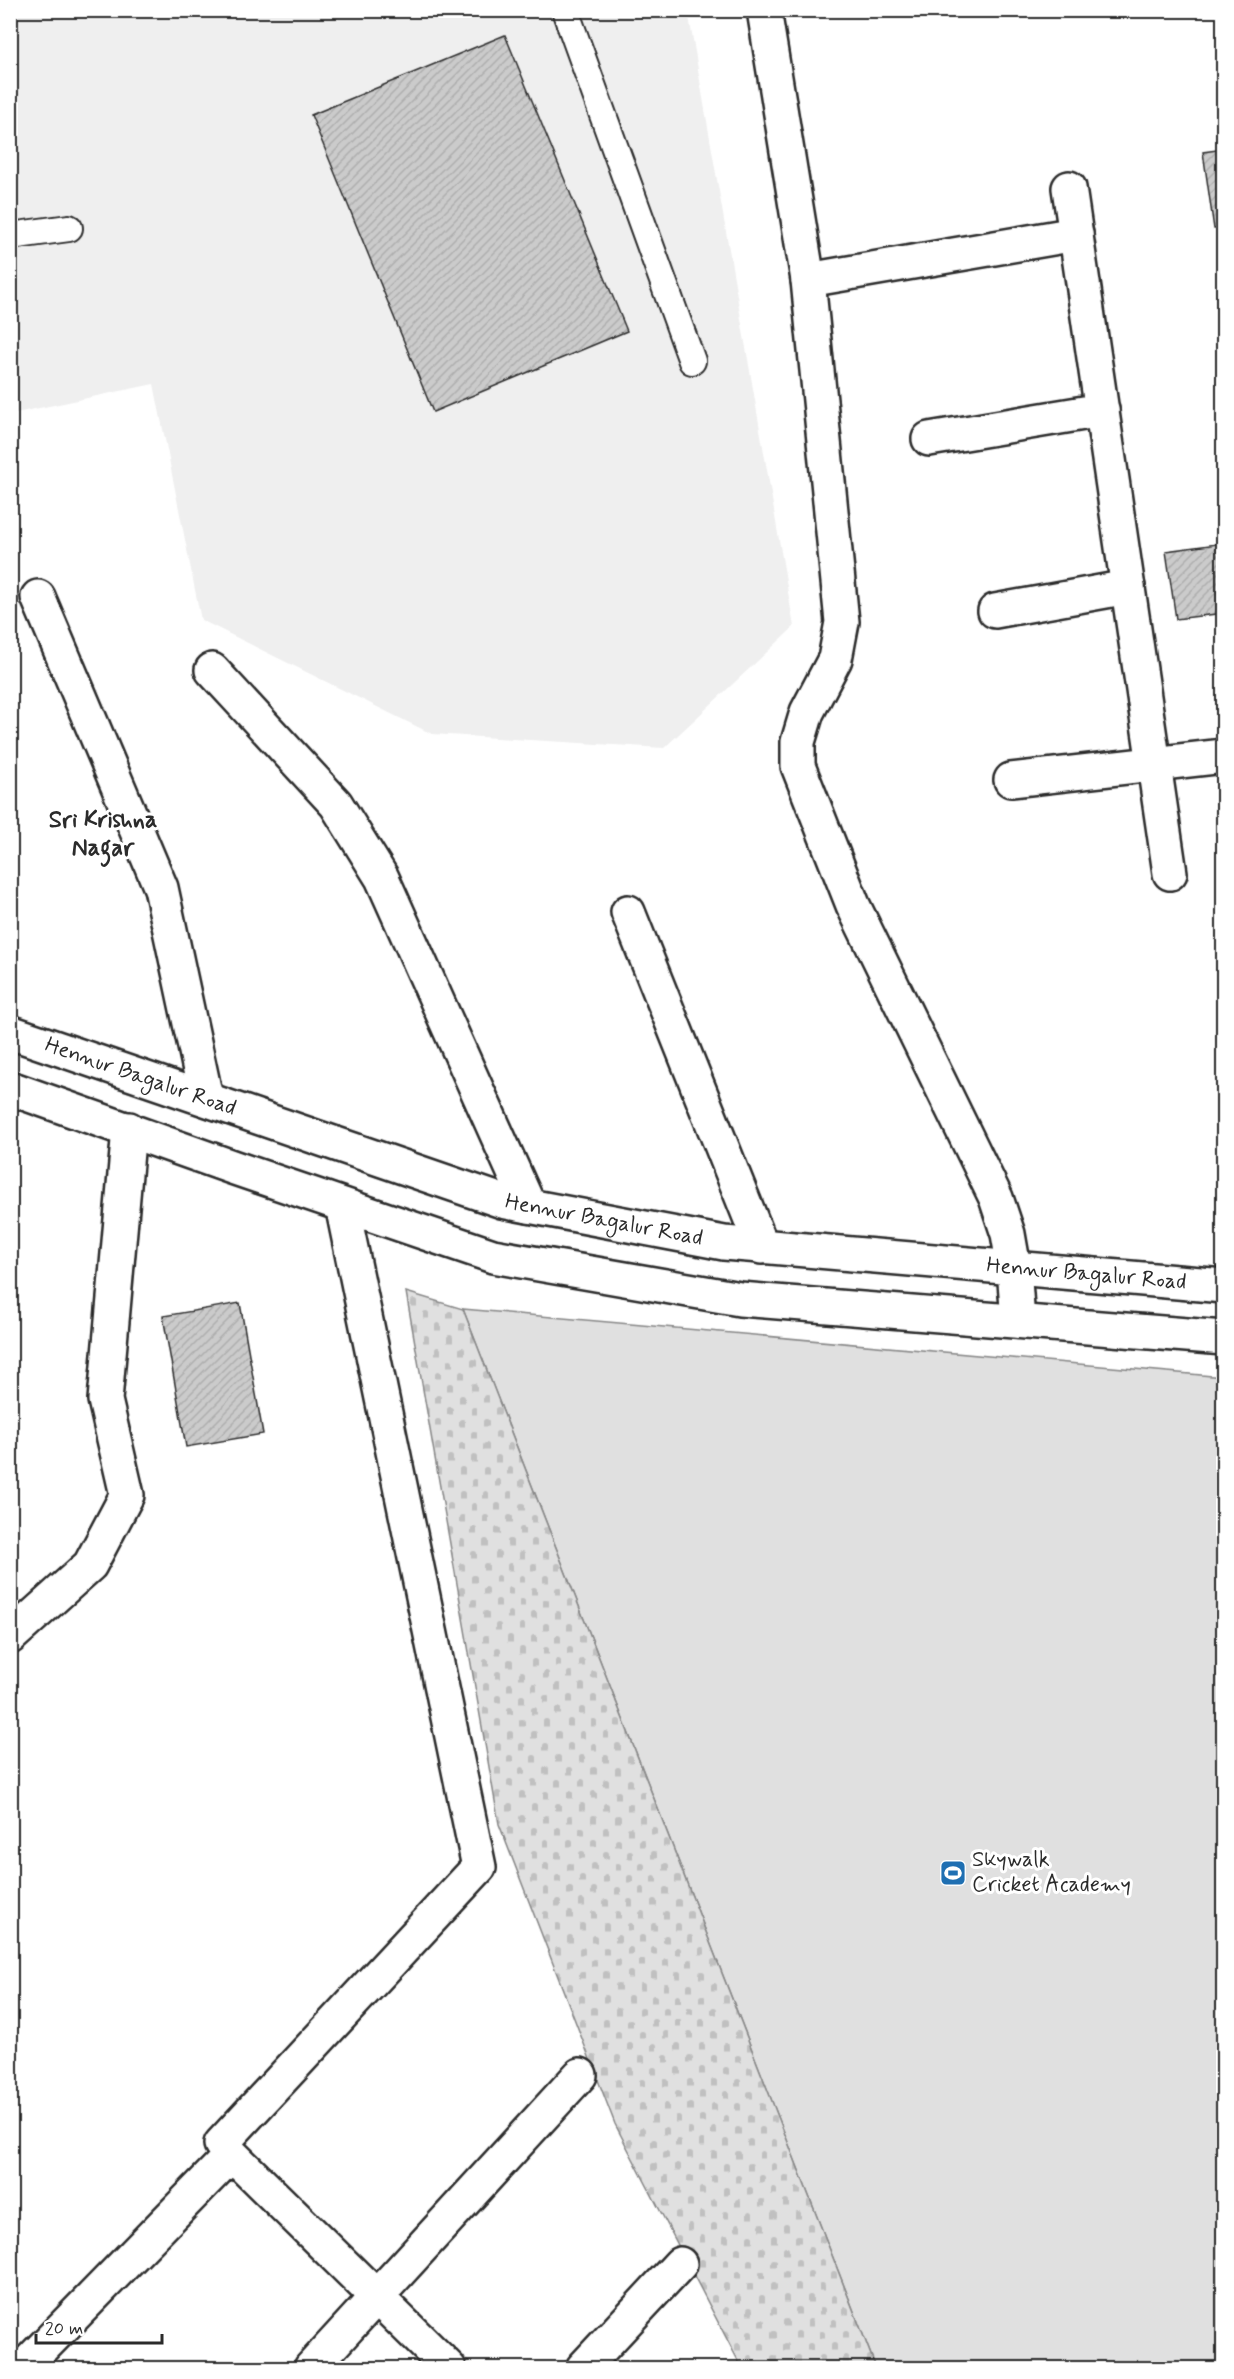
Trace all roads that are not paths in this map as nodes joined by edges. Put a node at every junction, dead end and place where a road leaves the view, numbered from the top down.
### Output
1 (565, 10) edge
2 (764, 10) edge
3 (1069, 188) dead end
4 (69, 228) dead end
5 (1076, 234) junction
6 (10, 236) edge
7 (808, 280) junction
8 (692, 361) dead end
9 (1102, 410) junction
10 (929, 439) dead end
11 (1128, 588) junction
12 (38, 597) dead end
13 (995, 611) dead end
14 (212, 670) dead end
15 (1224, 756) edge
16 (1154, 764) junction
17 (1011, 780) dead end
18 (1170, 873) dead end
19 (628, 912) dead end
20 (10, 1032) edge
21 (10, 1088) edge
22 (206, 1098) junction
23 (129, 1129) junction
24 (342, 1205) junction
25 (529, 1206) junction
26 (762, 1247) junction
27 (1014, 1268) junction
28 (1224, 1286) edge
29 (1018, 1321) junction
30 (1224, 1338) edge
31 (10, 1637) edge
32 (580, 2075) dead end
33 (231, 2155) junction
34 (680, 2264) dead end
35 (376, 2297) junction
36 (23, 2368) edge
37 (311, 2368) edge
38 (449, 2368) edge
39 (583, 2368) edge

1 - 8 lane
2 - 7 street
3 - 5 street
4 - 6 lane
5 - 7 street
5 - 9 street
7 - 27 street
9 - 10 street
9 - 11 street
11 - 13 street
11 - 16 street
12 - 22 street
14 - 25 street
15 - 16 street
16 - 17 street
16 - 18 street
19 - 26 street
20 - 22 street, Hennur Bagalur Road
21 - 23 street
22 - 25 street, Hennur Bagalur Road
23 - 24 street
23 - 31 street
24 - 29 street
24 - 33 street
25 - 26 street, Hennur Bagalur Road
26 - 27 street, Hennur Bagalur Road
27 - 28 street, Hennur Bagalur Road
27 - 29 street
29 - 30 street
32 - 35 street
33 - 35 street
33 - 36 street
34 - 39 street
35 - 37 street
35 - 38 street

